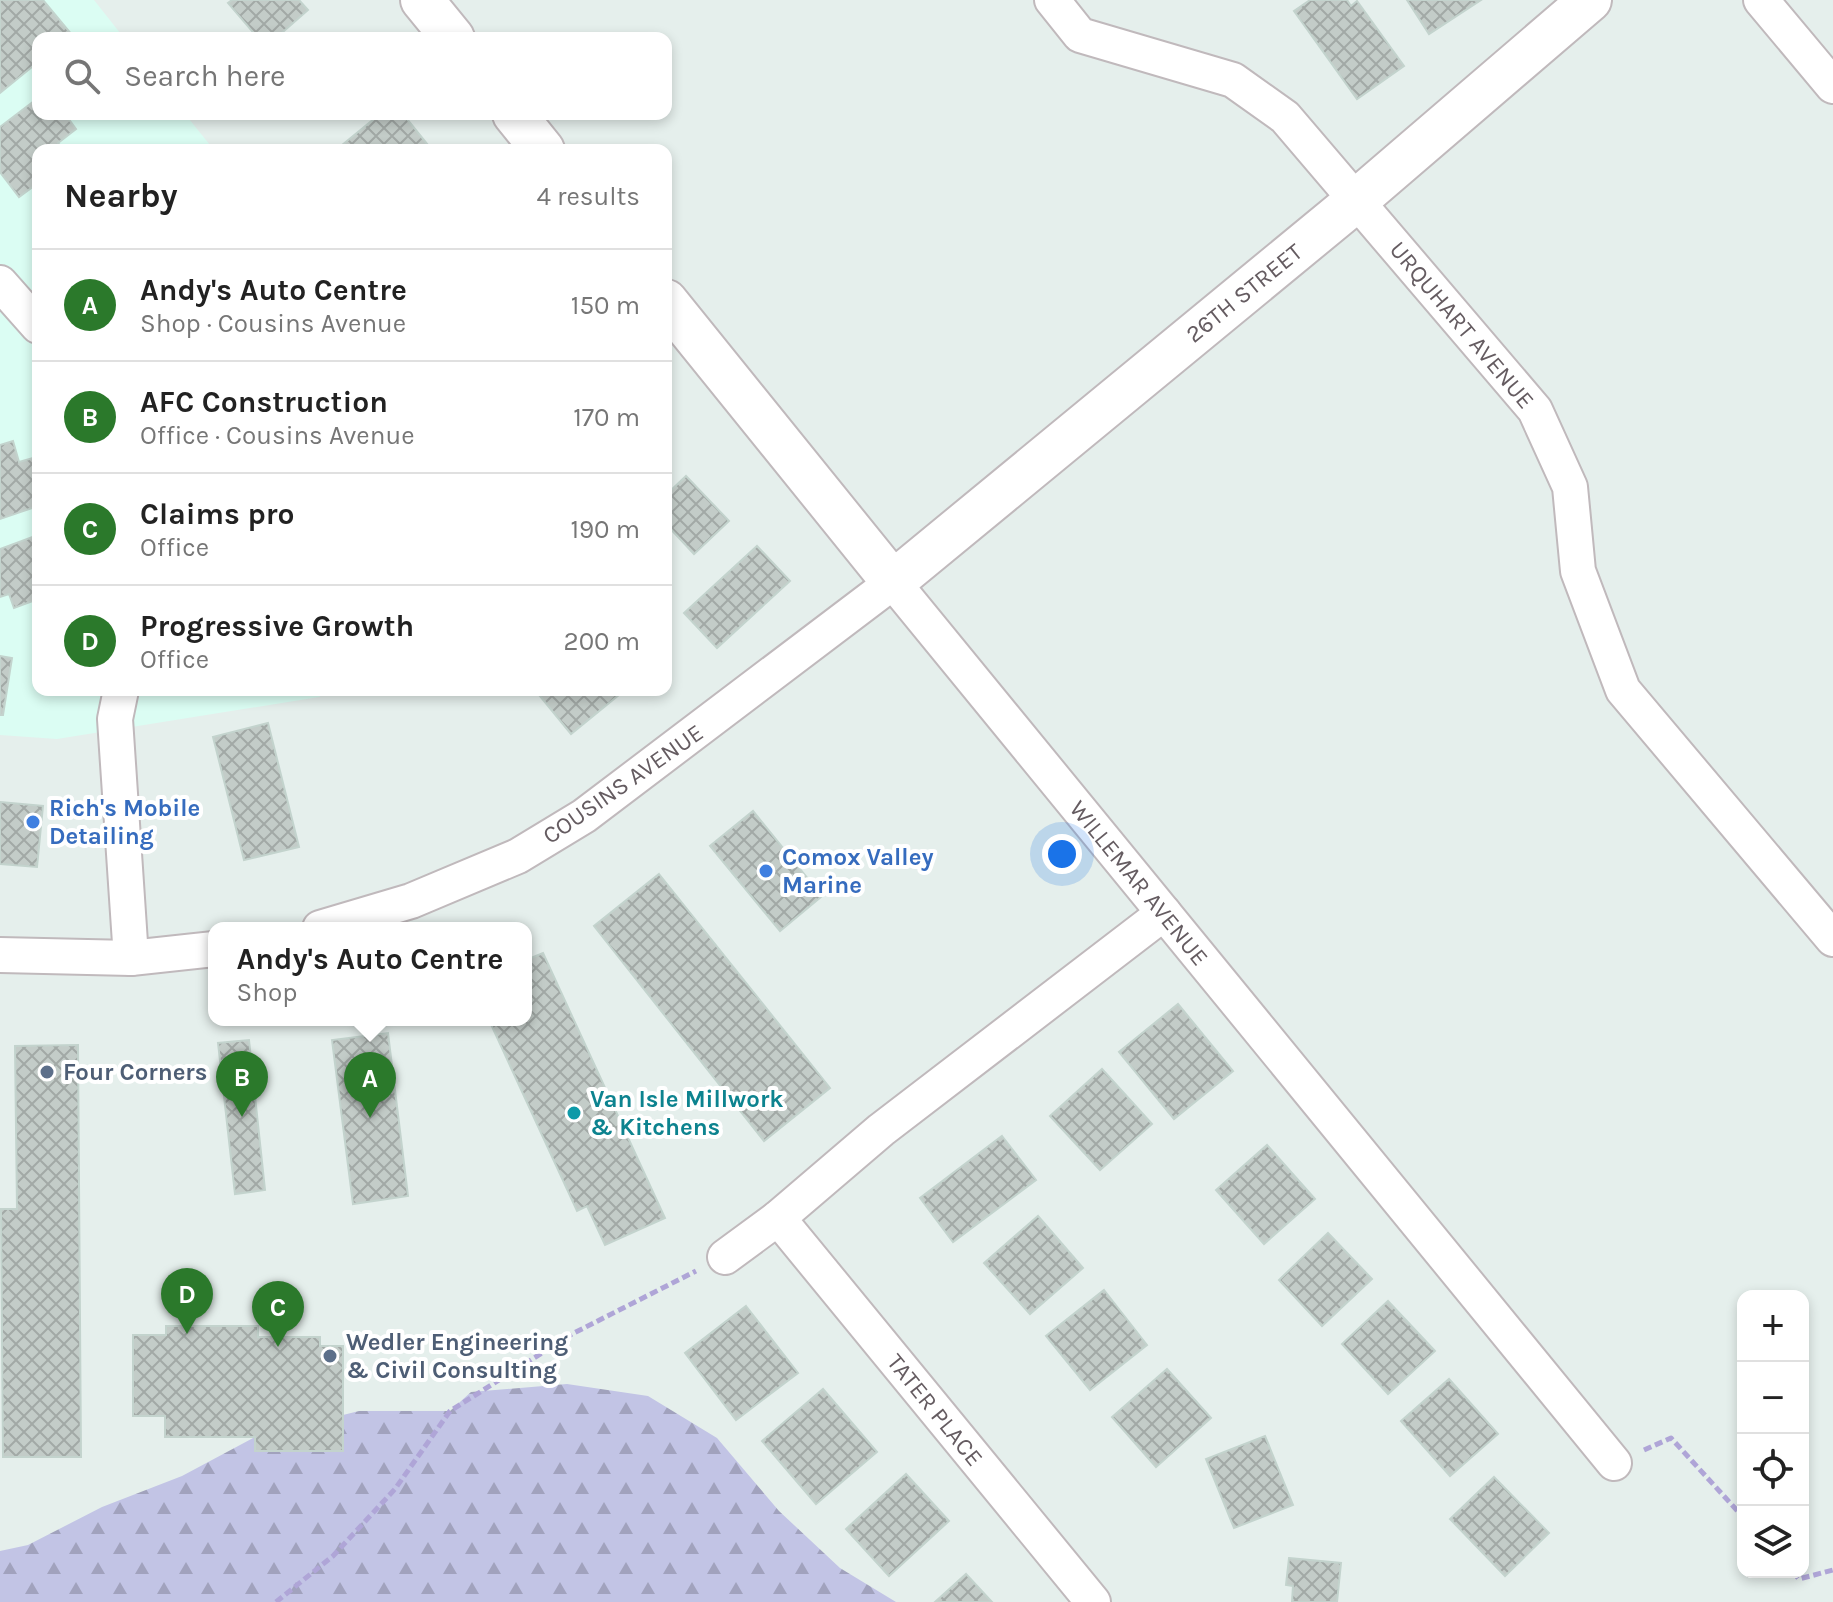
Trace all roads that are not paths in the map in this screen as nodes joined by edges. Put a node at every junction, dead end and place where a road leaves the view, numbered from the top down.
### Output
1 (422, 0) edge
2 (1052, 0) edge
3 (1590, 0) edge
4 (1761, 0) edge
5 (448, 32) edge
6 (1833, 86) edge
7 (519, 120) edge
8 (538, 144) edge
9 (1357, 200) junction
10 (0, 283) edge
11 (672, 308) edge
12 (32, 319) edge
13 (893, 582) junction
14 (120, 696) edge
15 (1164, 913) junction
16 (340, 922) edge
17 (1833, 939) edge
18 (208, 950) edge
19 (0, 955) edge
20 (131, 958) junction
21 (778, 1218) junction
22 (725, 1257) road end
23 (1614, 1463) road end
24 (1093, 1602) edge

1 - 5 street
2 - 9 street, URQUHART AVENUE
3 - 9 street, 26TH STREET
4 - 6 street
7 - 8 street
9 - 13 street, 26TH STREET
9 - 17 street, URQUHART AVENUE
10 - 12 street
11 - 13 street, WILLEMAR AVENUE
13 - 15 street, WILLEMAR AVENUE
13 - 16 street, COUSINS AVENUE
14 - 20 street
15 - 21 street
15 - 23 street, WILLEMAR AVENUE
18 - 20 street
19 - 20 street
21 - 22 street
21 - 24 street, TATER PLACE

